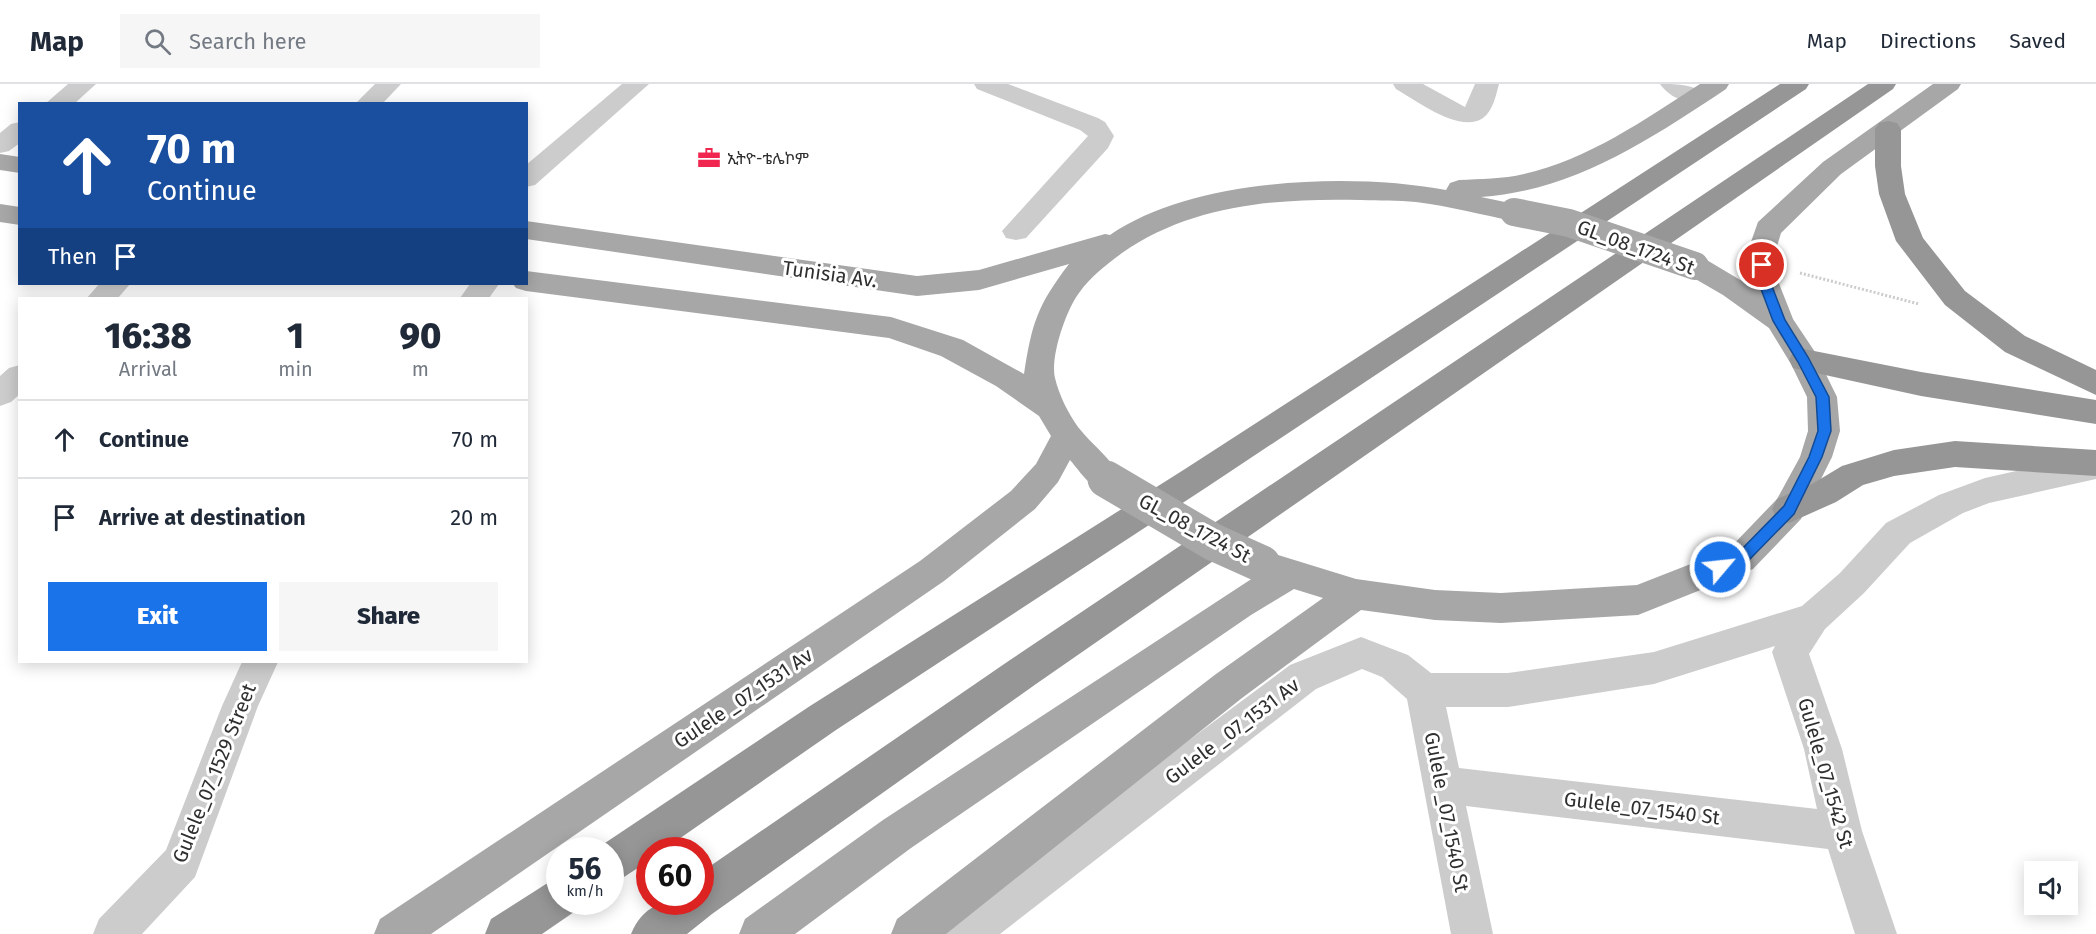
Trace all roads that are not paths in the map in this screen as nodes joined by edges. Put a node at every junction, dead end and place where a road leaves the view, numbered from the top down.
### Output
1 (84, 84) edge
2 (389, 84) edge
3 (637, 84) edge
4 (986, 84) edge
5 (1405, 84) edge
6 (1487, 84) edge
7 (1672, 84) edge
8 (1797, 84) edge
9 (1884, 84) edge
10 (1950, 84) edge
11 (1706, 91) edge
12 (60, 102) edge
13 (369, 102) edge
14 (1888, 129) junction
15 (18, 132) edge
16 (0, 145) edge
17 (0, 162) edge
18 (18, 165) edge
19 (528, 177) edge
20 (1415, 193) junction
21 (0, 213) edge
22 (18, 216) edge
23 (528, 230) edge
24 (1016, 231) dead end
25 (1129, 235) junction
26 (528, 281) edge
27 (115, 285) edge
28 (102, 297) edge
29 (1779, 321) junction
30 (1804, 360) junction
31 (18, 378) edge
32 (2096, 383) edge
33 (0, 394) edge
34 (1050, 408) junction
35 (2096, 412) edge
36 (1067, 436) junction
37 (2096, 464) edge
38 (1789, 510) junction
39 (1276, 569) junction
40 (1356, 594) junction
41 (1813, 618) junction
42 (260, 663) edge
43 (1424, 690) junction
44 (1443, 785) junction
45 (1842, 831) junction
46 (624, 854) edge
47 (714, 888) edge
48 (546, 907) edge
49 (678, 915) edge
50 (114, 934) edge
51 (395, 934) edge
52 (506, 934) edge
53 (652, 934) edge
54 (760, 934) edge
55 (912, 934) edge
56 (967, 934) edge
57 (1472, 934) edge
58 (1876, 934) edge

1 - 12 street
2 - 13 street
3 - 19 street
4 - 24 street
5 - 6 street
7 - 11 street
8 - 46 highway
9 - 47 highway
10 - 14 main road
11 - 20 main road
14 - 29 main road
14 - 32 highway
15 - 16 street
17 - 18 main road
20 - 25 main road, GL_08_1724 St
20 - 29 main road, GL_08_1724 St, bridge
21 - 22 main road
23 - 25 main road, Tunisia Av.
25 - 34 main road, GL_08_1724 St
26 - 34 main road
27 - 28 street
29 - 30 main road, GL_08_1724 St
30 - 35 highway
30 - 38 main road, GL_08_1724 St
31 - 33 street
34 - 36 main road, GL_08_1724 St
36 - 39 main road, GL_08_1724 St, bridge
36 - 51 main road, Gulele _07_1531 Av
37 - 38 highway
37 - 41 street
38 - 40 main road, GL_08_1724 St
39 - 40 main road, GL_08_1724 St
39 - 54 main road
40 - 55 main road, Gulele _07_1531 Av
41 - 43 street
41 - 45 street, Gulele_07_1542 St
42 - 50 street, Gulele_07_1529 Street
43 - 44 street, Gulele _07_1540 St
43 - 56 street, Gulele _07_1531 Av
44 - 45 street, Gulele_07_1540 St
44 - 57 street, Gulele _07_1540 St
45 - 58 street, Gulele_07_1542 St
48 - 52 highway
49 - 53 highway

